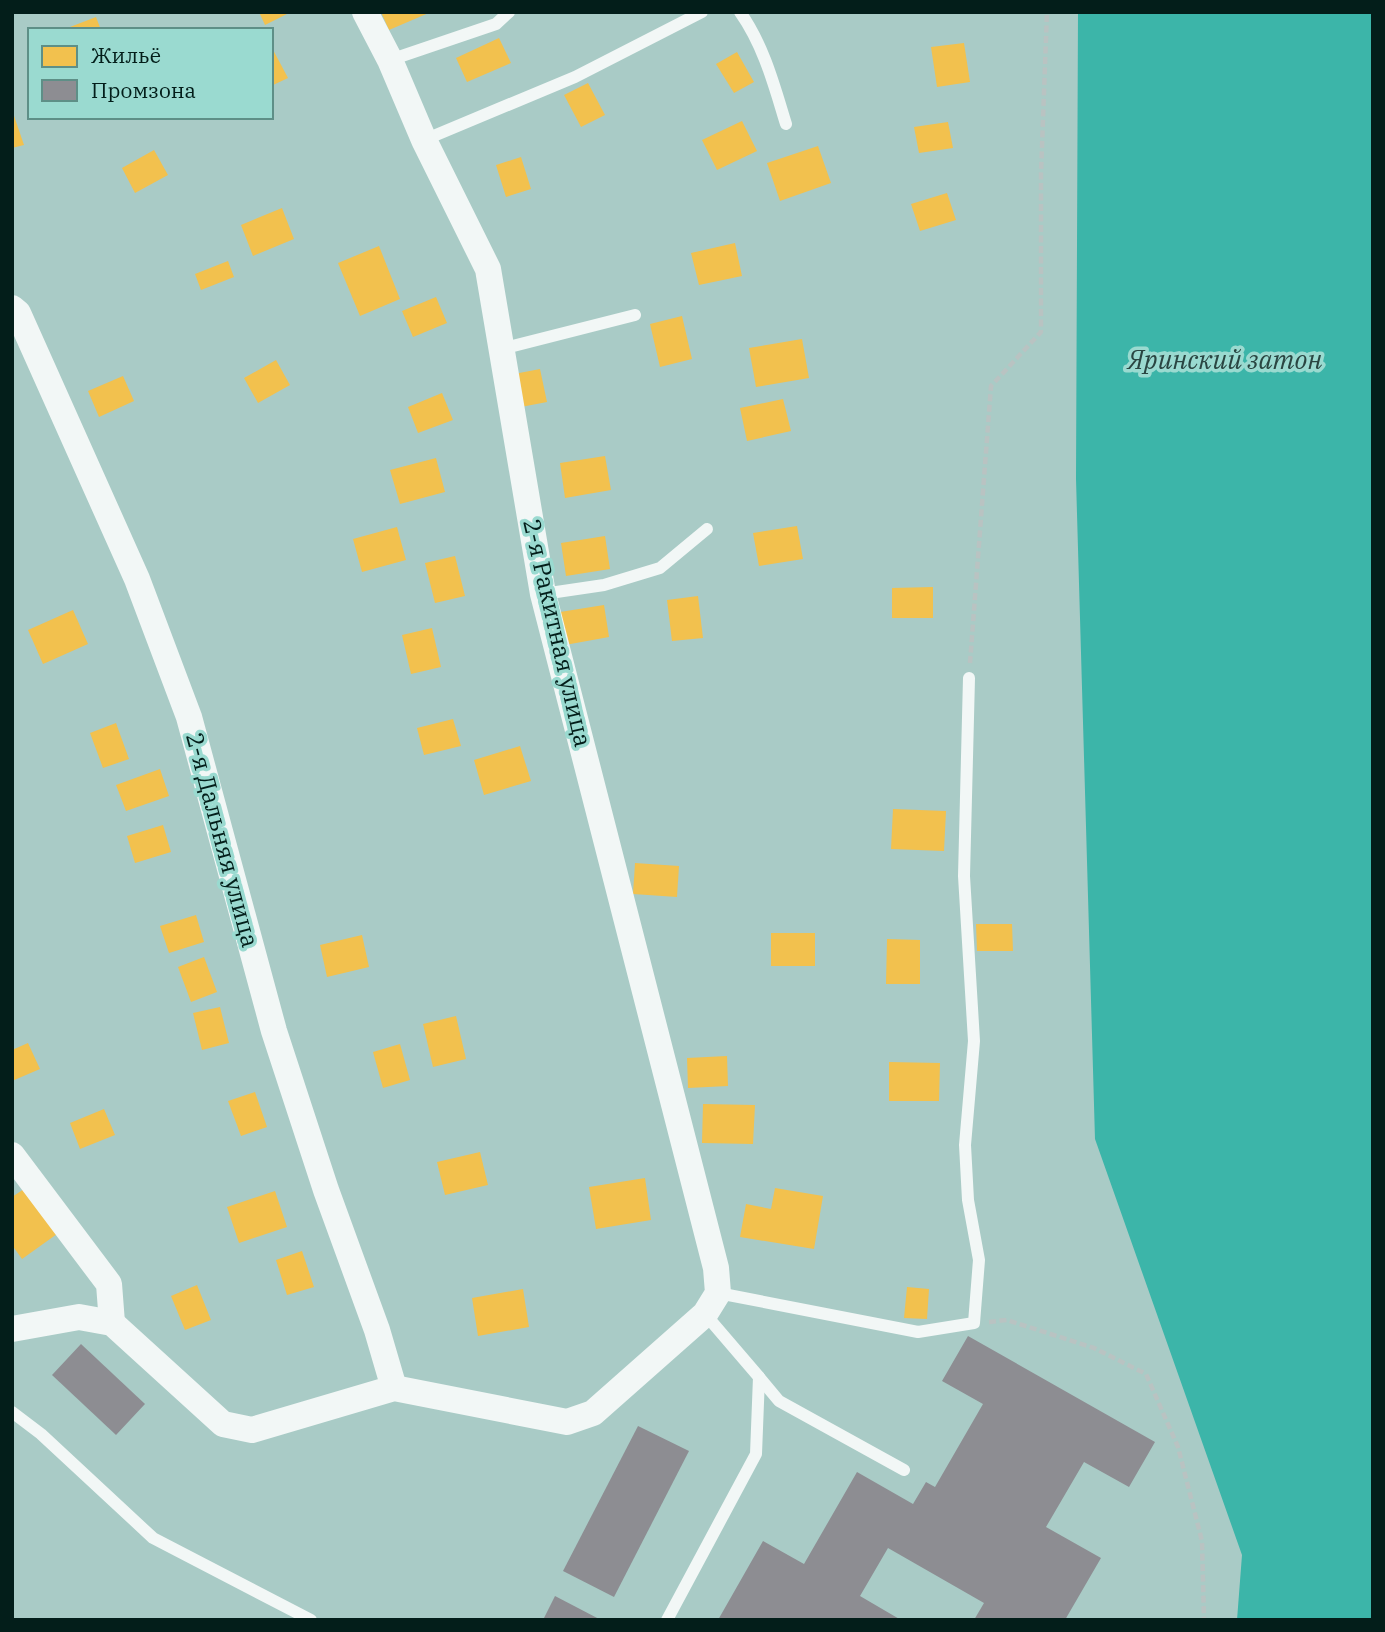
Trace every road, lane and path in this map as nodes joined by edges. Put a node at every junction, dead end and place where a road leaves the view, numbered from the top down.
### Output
1 (365, 12) edge
2 (509, 12) edge
3 (702, 12) edge
4 (740, 12) edge
5 (1047, 12) edge
6 (390, 60) junction
7 (786, 124) dead end
8 (424, 140) junction
9 (12, 308) edge
10 (635, 315) dead end
11 (501, 349) junction
12 (707, 529) dead end
13 (543, 594) junction
14 (969, 678) joint
15 (12, 1155) edge
16 (713, 1291) junction
17 (112, 1323) junction
18 (974, 1323) junction
19 (12, 1329) edge
20 (759, 1377) junction
21 (394, 1388) junction
22 (12, 1412) edge
23 (904, 1470) dead end
24 (311, 1620) edge
25 (667, 1620) edge
26 (1204, 1620) edge

1 - 6 street, 2-я Ракитная улица
2 - 6 lane
3 - 8 lane
4 - 7 lane
5 - 14 path
6 - 8 street, 2-я Ракитная улица
8 - 11 street, 2-я Ракитная улица
9 - 21 street, 2-я Дальняя улица
10 - 11 lane
11 - 13 street, 2-я Ракитная улица
12 - 13 lane
13 - 16 street, 2-я Ракитная улица
14 - 18 lane
15 - 17 street
16 - 18 lane
16 - 20 lane
16 - 21 street
17 - 19 street
17 - 21 street
18 - 26 path
20 - 23 lane
20 - 25 lane
22 - 24 lane

